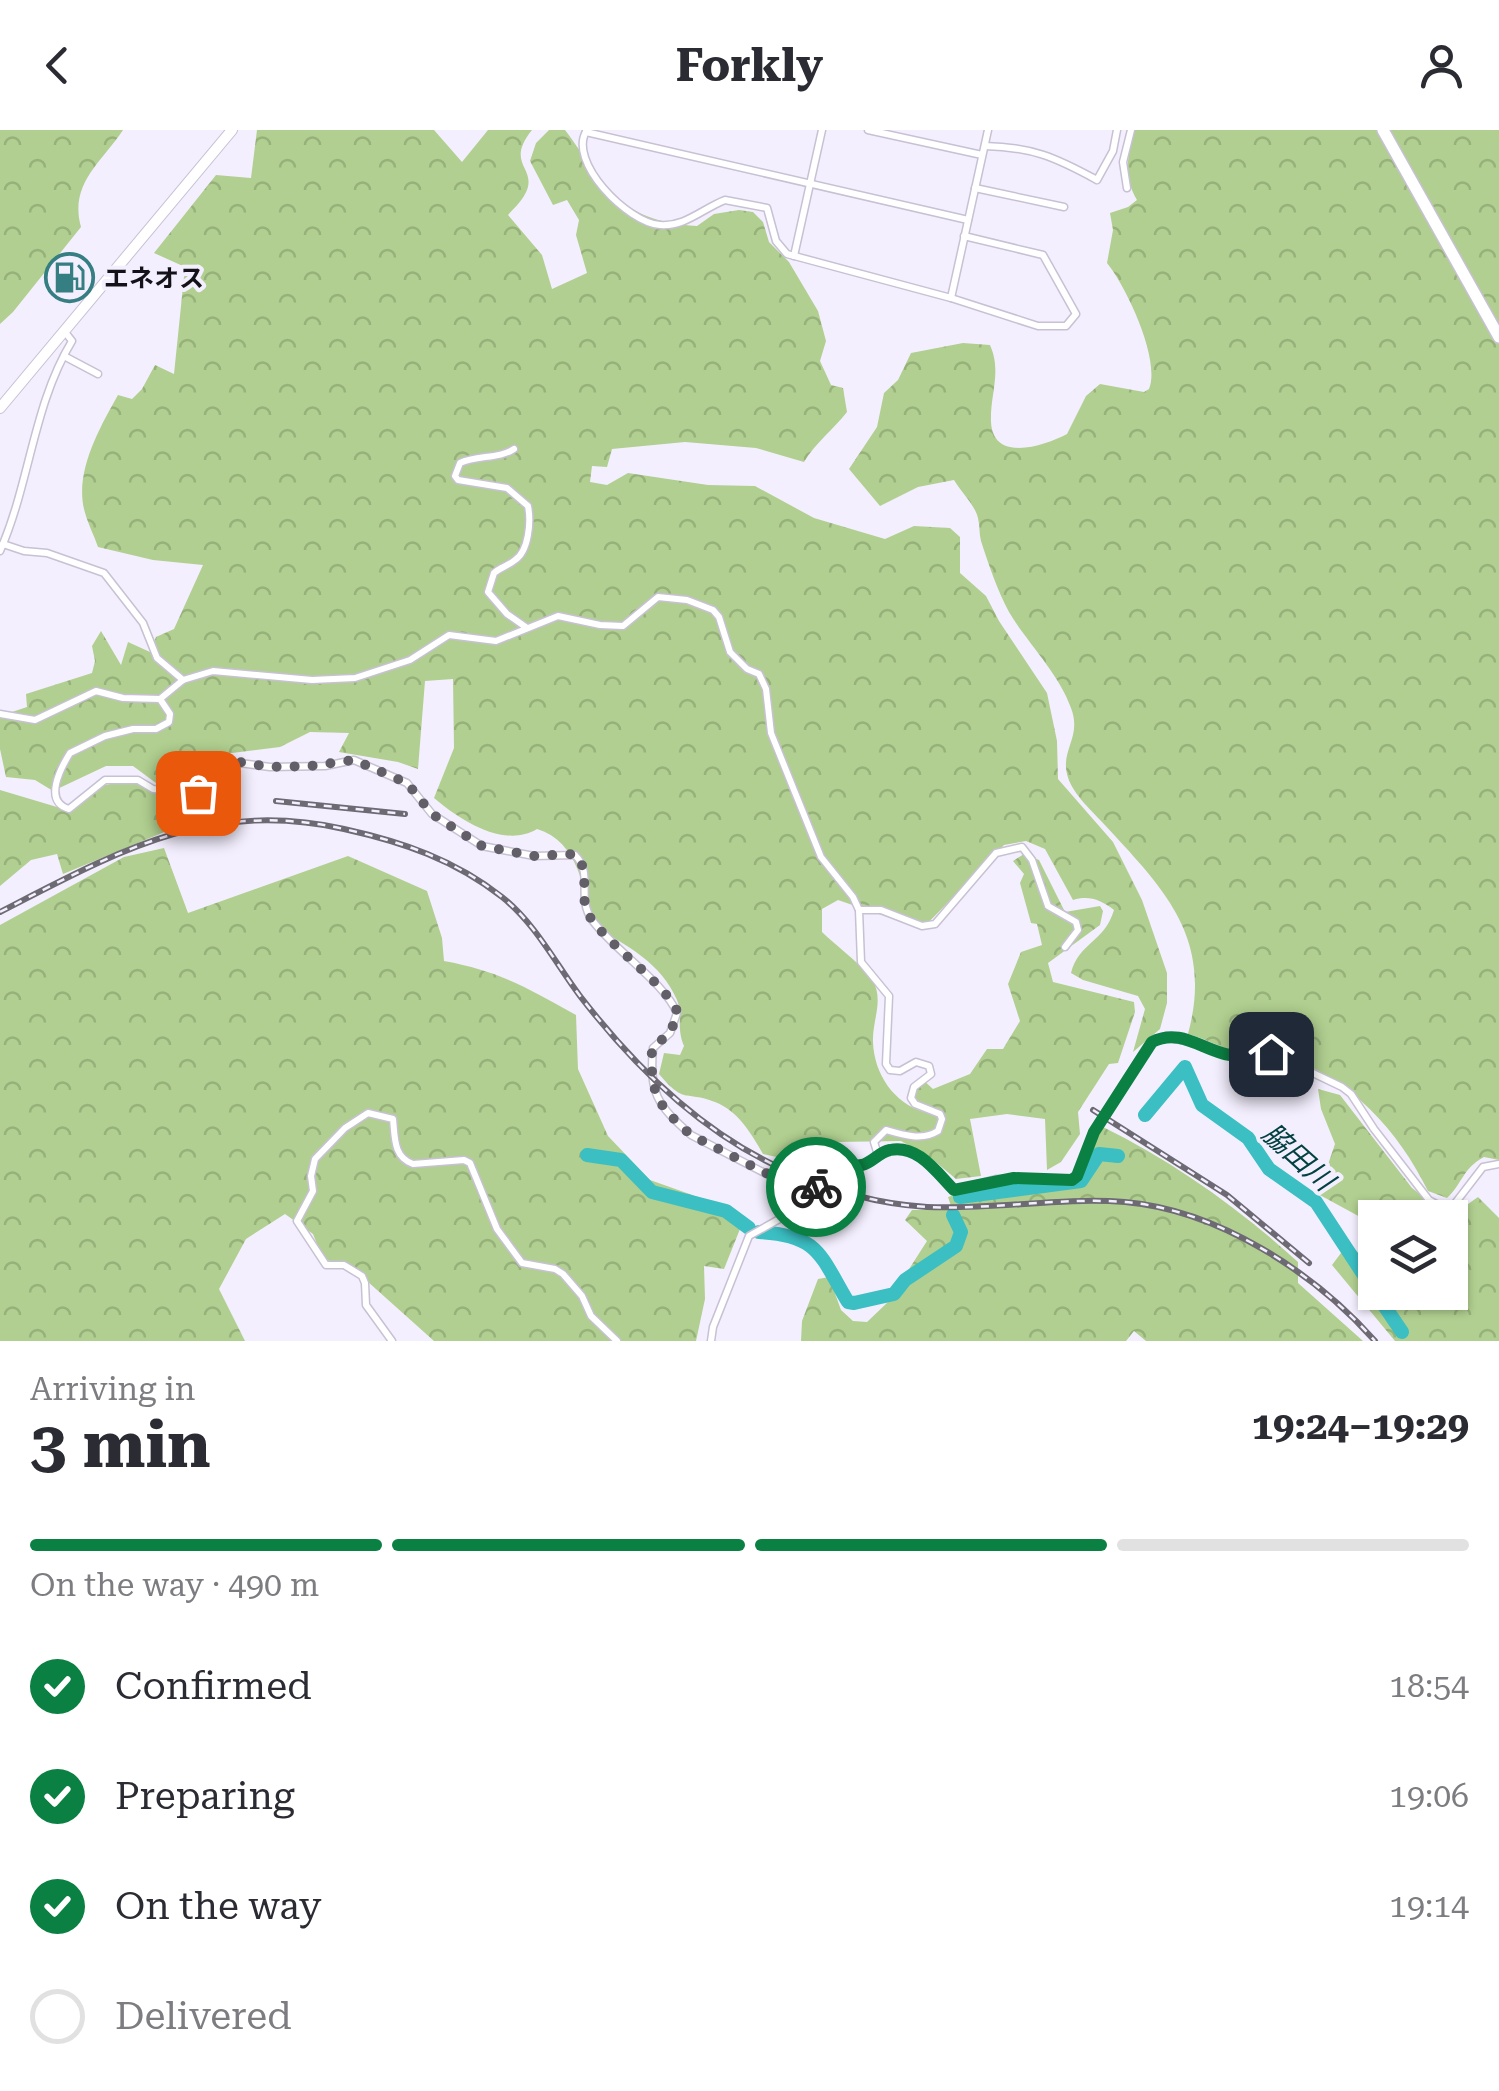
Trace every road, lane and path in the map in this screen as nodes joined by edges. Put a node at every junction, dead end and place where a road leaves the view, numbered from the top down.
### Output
1 (232, 130) edge
2 (822, 130) edge
3 (868, 130) edge
4 (988, 130) edge
5 (1116, 130) edge
6 (1131, 130) edge
7 (1383, 130) edge
8 (586, 131) edge
9 (984, 146) junction
10 (982, 155) junction
11 (810, 184) junction
12 (975, 188) junction
13 (1127, 188) dead end
14 (1064, 207) dead end
15 (968, 220) junction
16 (964, 236) junction
17 (794, 256) junction
18 (950, 298) junction
19 (64, 332) junction
20 (1499, 337) edge
21 (64, 356) junction
22 (98, 374) dead end
23 (0, 408) edge
24 (514, 448) dead end
25 (1, 548) edge
26 (526, 628) junction
27 (183, 680) junction
28 (160, 699) junction
29 (0, 714) edge
30 (859, 910) junction
31 (1065, 947) dead end
32 (878, 1155) junction
33 (1499, 1164) edge
34 (811, 1196) junction
35 (392, 1341) edge
36 (617, 1341) edge
37 (711, 1341) edge

1 - 19 main road
2 - 11 street
3 - 10 street
4 - 9 street
5 - 9 street
6 - 13 street
7 - 20 highway
8 - 11 street
8 - 17 street
9 - 10 street
10 - 12 street
11 - 15 street
11 - 17 street
12 - 14 street
12 - 15 street
15 - 16 street
16 - 18 street
16 - 18 street
17 - 18 street
19 - 21 street
19 - 23 main road
21 - 22 street
21 - 25 street
24 - 26 street
25 - 27 street
26 - 27 street
26 - 30 street
27 - 28 street
28 - 29 street
28 - 34 street
30 - 31 street
30 - 32 street
32 - 33 street
32 - 34 street
34 - 37 street
35 - 36 street

